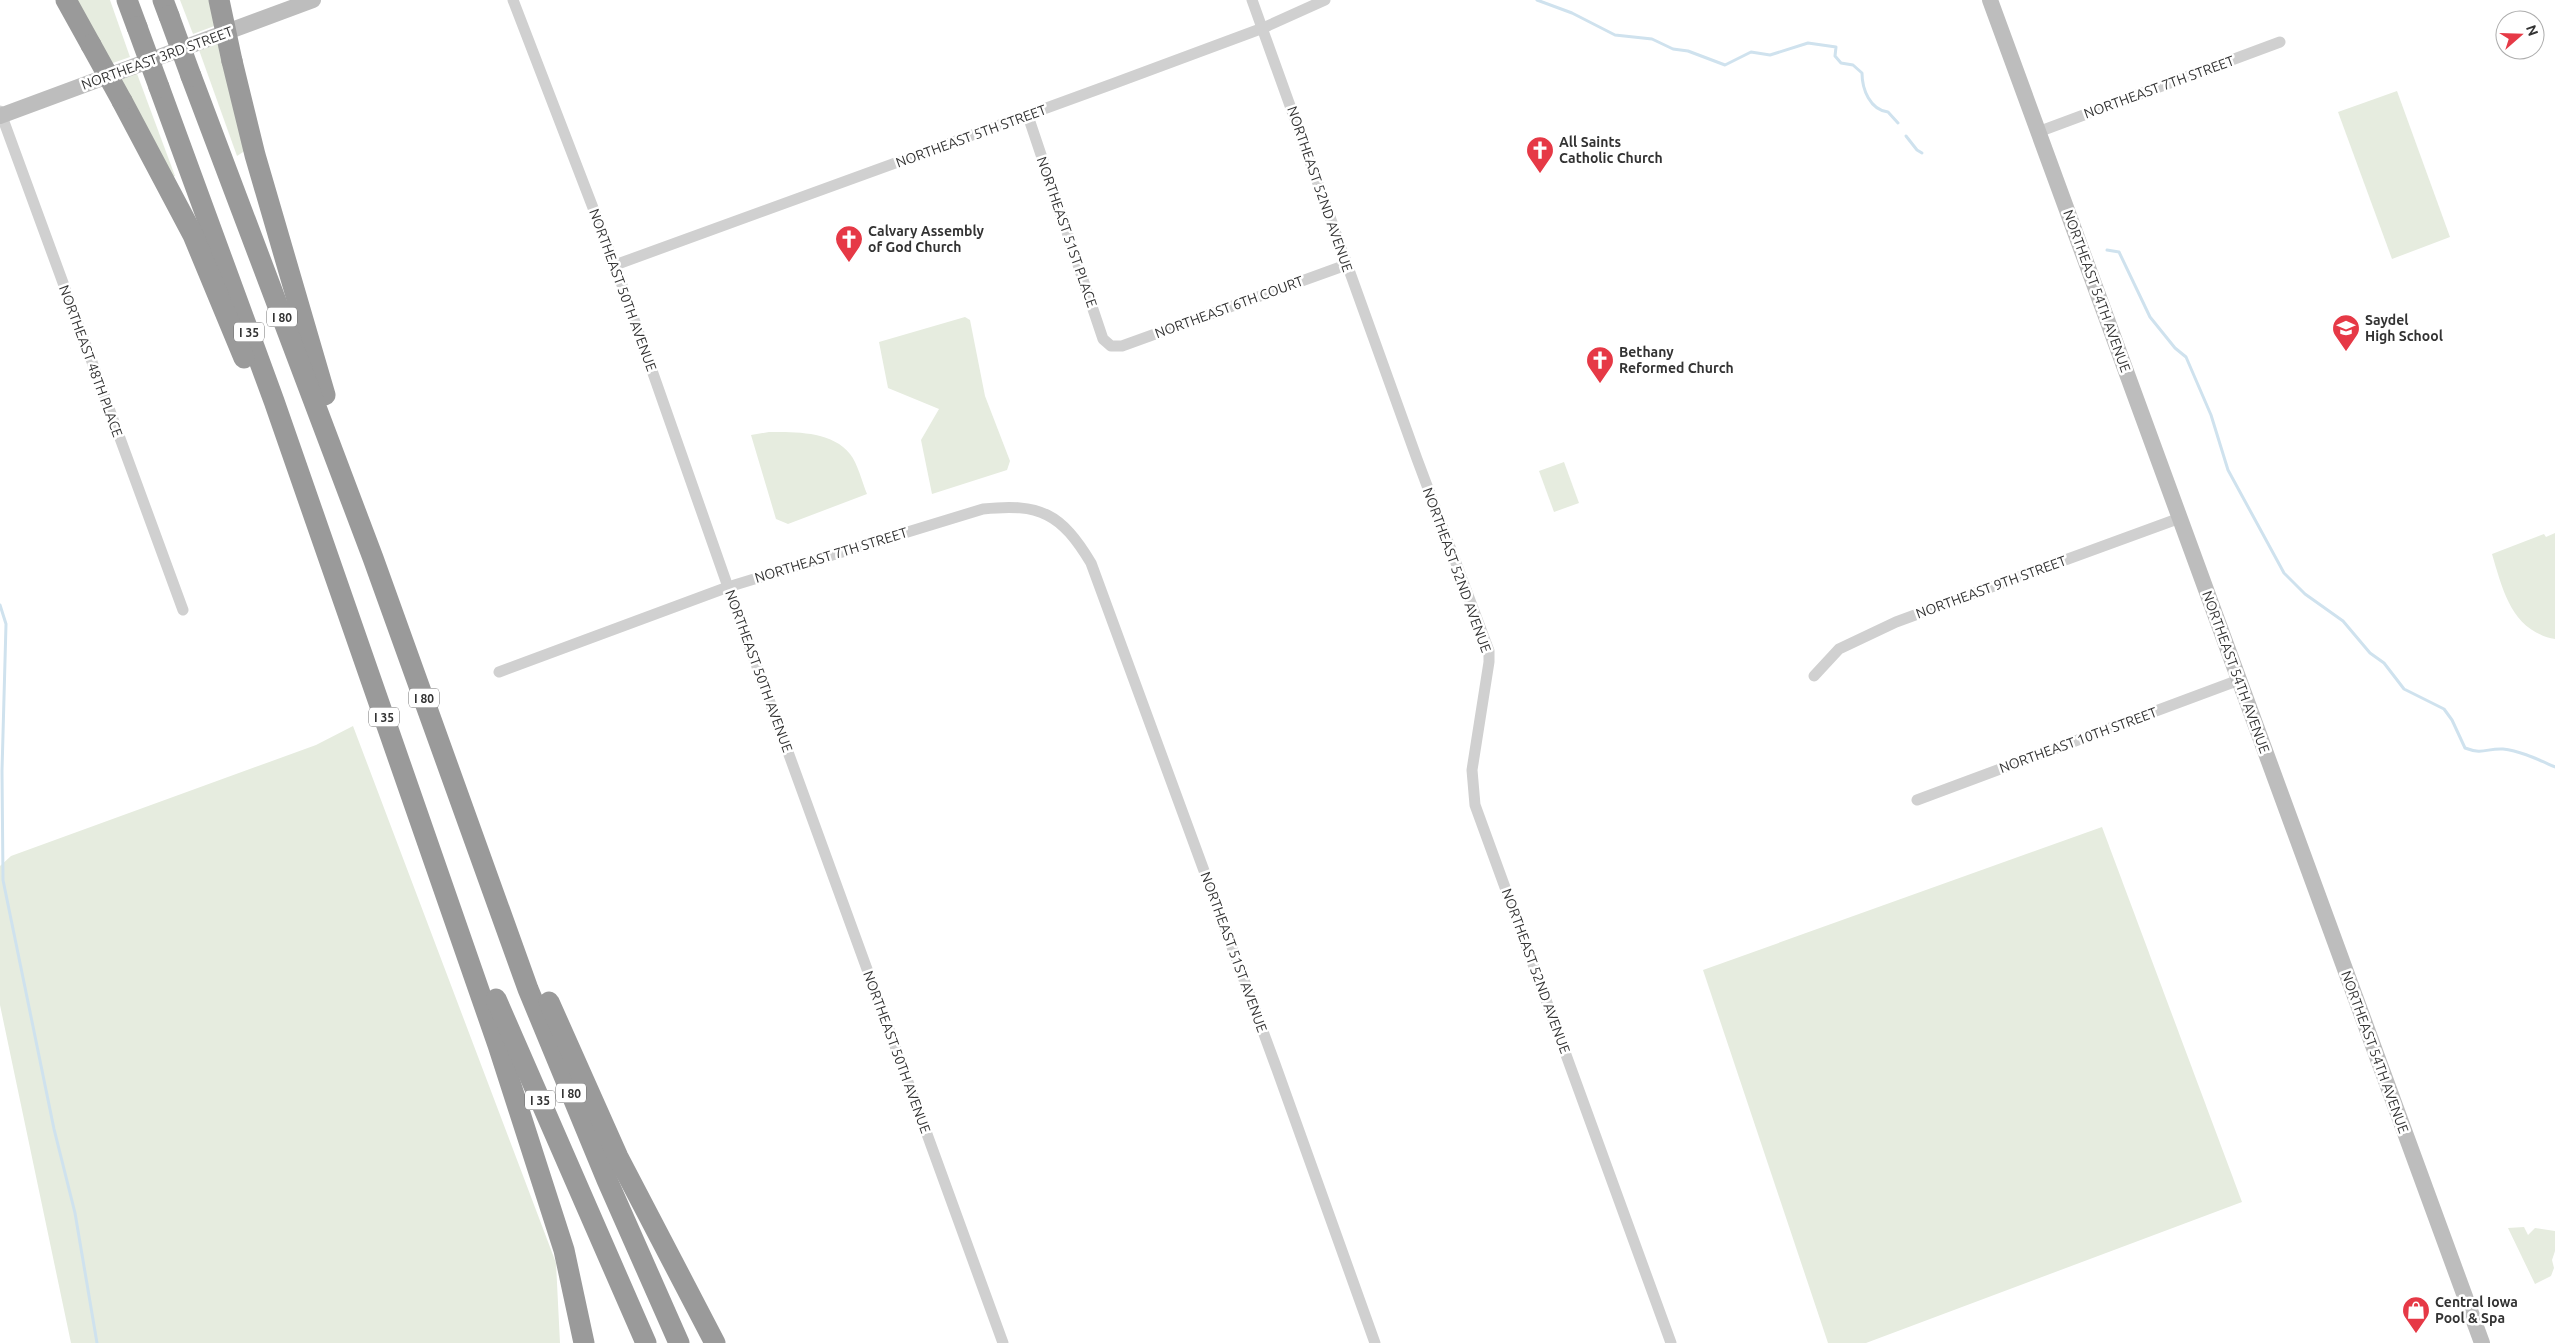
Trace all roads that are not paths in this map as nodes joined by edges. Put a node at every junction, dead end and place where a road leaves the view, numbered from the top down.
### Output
1 (66, 0) edge
2 (127, 0) edge
3 (219, 0) edge
4 (313, 0) edge
5 (513, 0) edge
6 (1252, 0) edge
7 (1325, 0) edge
8 (1990, 0) edge
9 (166, 8) edge
10 (1263, 28) junction
11 (2280, 42) dead end
12 (0, 114) edge
13 (1028, 116) junction
14 (2038, 132) junction
15 (615, 265) junction
16 (1346, 265) junction
17 (1111, 346) joint
18 (2180, 518) junction
19 (373, 558) junction
20 (1091, 563) joint
21 (335, 577) junction
22 (728, 587) junction
23 (183, 610) dead end
24 (500, 672) dead end
25 (1814, 676) dead end
26 (2239, 680) junction
27 (1917, 800) dead end
28 (474, 839) junction
29 (434, 856) junction
30 (584, 1343) edge
31 (646, 1343) edge
32 (679, 1343) edge
33 (715, 1343) edge
34 (1003, 1343) edge
35 (1375, 1343) edge
36 (1671, 1343) edge
37 (2482, 1343) edge

1 - 21 highway, bridge
2 - 21 highway, I 35, bridge
3 - 19 highway, bridge
4 - 12 main road, NORTHEAST 3RD STREET
5 - 15 street, NORTHEAST 50TH AVENUE
6 - 10 street, NORTHEAST 52ND AVENUE
7 - 10 street, NORTHEAST 5TH STREET
8 - 14 main road, NORTHEAST 54TH AVENUE
9 - 19 highway, I 80, bridge
10 - 13 street, NORTHEAST 5TH STREET
10 - 16 street, NORTHEAST 52ND AVENUE
11 - 14 street, NORTHEAST 7TH STREET
12 - 23 street, NORTHEAST 48TH PLACE
13 - 15 street, NORTHEAST 5TH STREET
13 - 17 street, NORTHEAST 51ST PLACE
14 - 18 main road, NORTHEAST 54TH AVENUE
15 - 22 street, NORTHEAST 50TH AVENUE
16 - 17 street, NORTHEAST 6TH COURT
16 - 36 street, NORTHEAST 52ND AVENUE
18 - 25 street, NORTHEAST 9TH STREET
18 - 26 main road, NORTHEAST 54TH AVENUE
19 - 28 highway, I 80
20 - 22 street, NORTHEAST 7TH STREET
20 - 35 street, NORTHEAST 51ST AVENUE
21 - 29 highway, I 35
22 - 24 street, NORTHEAST 7TH STREET
22 - 34 street, NORTHEAST 50TH AVENUE
26 - 27 street, NORTHEAST 10TH STREET
26 - 37 main road, NORTHEAST 54TH AVENUE
28 - 32 highway, I 80
28 - 33 highway
29 - 30 highway
29 - 31 highway, I 35

